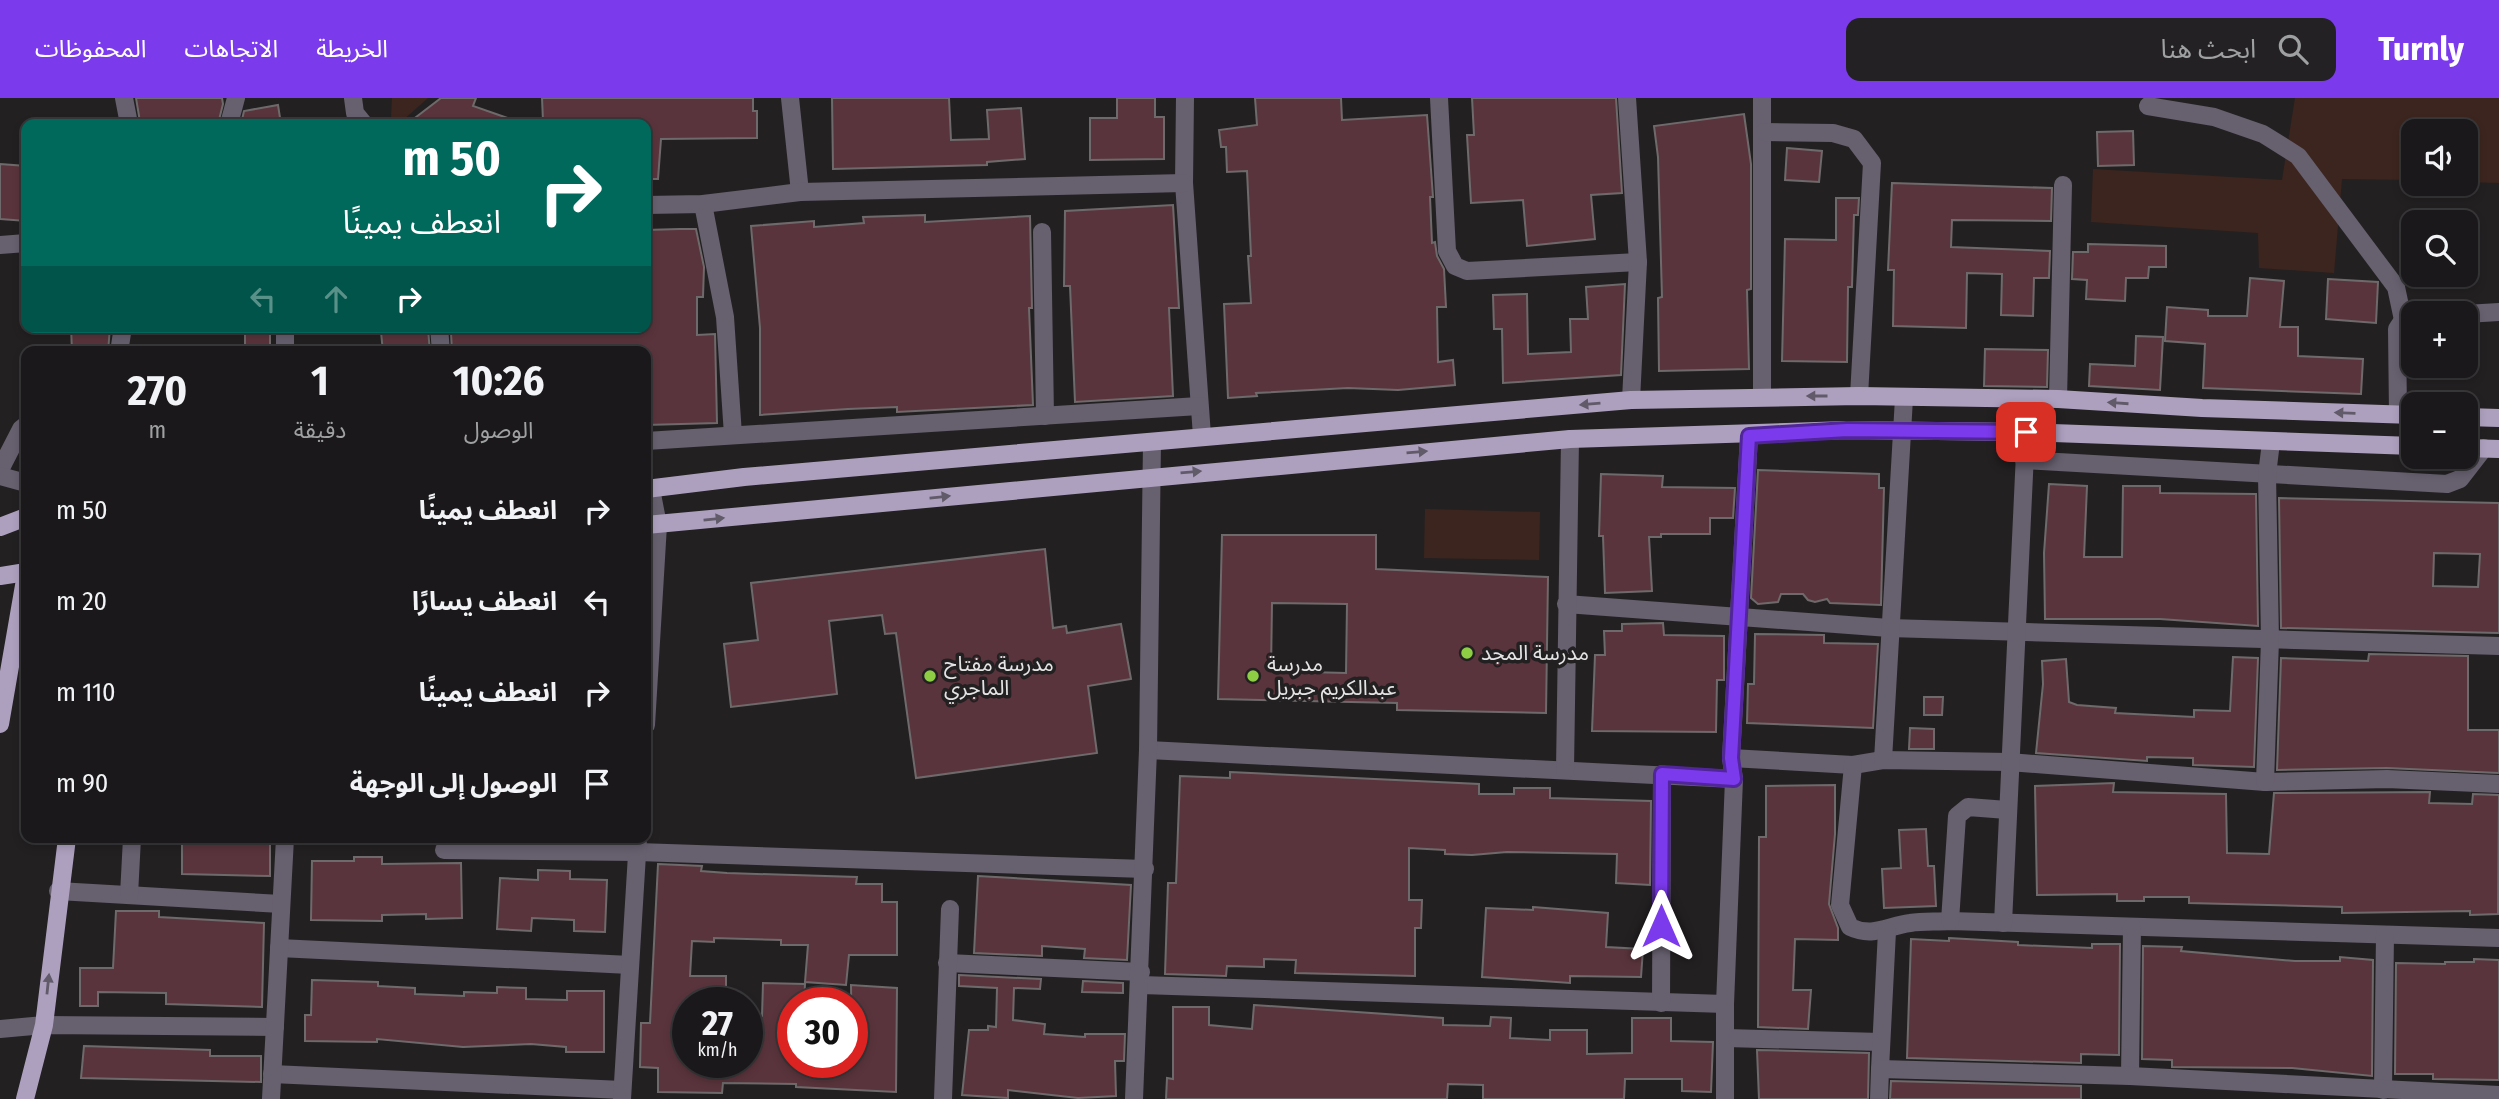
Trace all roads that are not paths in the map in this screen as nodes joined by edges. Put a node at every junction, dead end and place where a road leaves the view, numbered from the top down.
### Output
1 (124, 98) edge
2 (236, 98) edge
3 (352, 98) edge
4 (790, 98) edge
5 (1185, 98) edge
6 (1439, 98) edge
7 (1627, 98) edge
8 (1762, 98) edge
9 (2148, 106) dead end
10 (128, 119) edge
11 (230, 119) edge
12 (360, 119) edge
13 (1763, 132) junction
14 (1184, 183) junction
15 (2063, 185) dead end
16 (800, 192) junction
17 (703, 204) junction
18 (651, 205) edge
19 (1042, 232) dead end
20 (21, 243) edge
21 (0, 245) edge
22 (1638, 262) junction
23 (2401, 301) edge
24 (2499, 312) edge
25 (2478, 313) edge
26 (2401, 325) edge
27 (2401, 367) edge
28 (1762, 396) junction
29 (1859, 396) junction
30 (1904, 398) junction
31 (2058, 399) junction
32 (1630, 400) junction
33 (1199, 406) junction
34 (2401, 415) edge
35 (1045, 416) junction
36 (2478, 417) edge
37 (2499, 418) edge
38 (21, 429) edge
39 (1901, 432) junction
40 (2026, 432) junction
41 (733, 435) junction
42 (1202, 436) junction
43 (1749, 436) junction
44 (1570, 439) junction
45 (651, 441) edge
46 (1152, 442) junction
47 (2271, 442) junction
48 (2401, 446) edge
49 (2492, 449) edge
50 (2024, 460) junction
51 (0, 470) edge
52 (2267, 475) junction
53 (0, 476) edge
54 (1154, 476) junction
55 (21, 482) edge
56 (651, 489) edge
57 (21, 519) edge
58 (652, 525) edge
59 (0, 527) edge
60 (651, 558) edge
61 (21, 574) edge
62 (0, 576) edge
63 (21, 602) edge
64 (1566, 604) junction
65 (1738, 616) junction
66 (1889, 628) junction
67 (2018, 631) junction
68 (2270, 640) junction
69 (2499, 646) edge
70 (0, 724) edge
71 (1148, 750) junction
72 (1731, 758) junction
73 (1883, 760) junction
74 (2009, 762) junction
75 (1853, 765) junction
76 (1565, 770) junction
77 (1662, 774) junction
78 (1734, 779) junction
79 (2265, 782) junction
80 (2499, 784) edge
81 (2007, 810) junction
82 (65, 843) edge
83 (132, 843) edge
84 (285, 843) edge
85 (638, 845) edge
86 (444, 850) dead end
87 (1144, 869) junction
88 (58, 891) junction
89 (129, 895) junction
90 (281, 904) junction
91 (950, 909) dead end
92 (1950, 921) junction
93 (2003, 923) junction
94 (2132, 927) junction
95 (1887, 931) junction
96 (2385, 935) junction
97 (2499, 938) edge
98 (279, 948) junction
99 (947, 963) junction
100 (630, 965) junction
101 (1141, 978) junction
102 (1661, 1003) junction
103 (1725, 1004) junction
104 (44, 1025) junction
105 (275, 1027) junction
106 (0, 1029) edge
107 (1726, 1038) junction
108 (1881, 1042) junction
109 (1880, 1069) junction
110 (272, 1074) junction
111 (2130, 1076) junction
112 (2383, 1090) junction
113 (2311, 1092) edge
114 (622, 1094) edge
115 (2499, 1095) edge
116 (25, 1099) edge
117 (271, 1099) edge
118 (943, 1099) edge
119 (1134, 1099) edge
120 (1725, 1099) edge
121 (1879, 1099) edge

1 - 10 street
2 - 11 street
3 - 12 street
4 - 16 street
5 - 14 street
6 - 22 street
7 - 22 street
8 - 13 street
9 - 23 street
13 - 28 street
13 - 29 street
14 - 16 street
14 - 33 street
15 - 31 street
16 - 17 street
17 - 18 street
17 - 41 street
19 - 35 street
20 - 21 street
22 - 32 street
24 - 25 street
26 - 27 street
29 -> 28 main road
28 - 32 main road
29 - 30 main road
30 - 31 main road
30 - 39 street
34 -> 31 main road
32 -> 42 main road
33 - 35 street
33 - 42 street
35 - 41 street
36 - 37 main road
38 - 51 street
39 - 40 main road
39 - 43 main road
39 - 66 street
40 - 47 main road
40 - 50 street
41 - 45 street
42 - 46 main road
43 - 44 main road
43 - 65 street
54 -> 44 main road
44 - 64 street
46 - 54 street
46 - 56 main road
47 - 48 main road
47 - 52 street
49 - 52 street
50 - 52 street
50 - 67 street
52 - 68 street
53 - 55 street
58 -> 54 main road
54 - 71 street
57 - 59 main road
58 - 60 street
61 - 62 main road
63 - 70 main road
64 - 65 street
64 - 76 street
65 - 66 street
65 - 72 street
66 - 67 street
66 - 73 street
67 - 68 street
67 - 74 street
68 - 69 street
68 - 79 street
71 - 76 street
71 - 87 street
72 - 75 street
72 - 78 street
73 - 74 street
73 - 75 street
74 - 79 street
74 - 81 street
75 - 95 street
76 - 77 street
77 - 78 street
77 - 102 street
78 - 103 street
79 - 80 street
81 - 92 street
81 - 93 street
82 - 88 main road
83 - 89 street
84 - 90 street
85 - 86 street
85 - 87 street
85 - 100 street
87 - 101 street
88 - 89 street
104 -> 88 main road
89 - 90 street
90 - 98 street
91 - 99 street
92 - 93 street
92 - 95 street
93 - 94 street
94 - 96 street
94 - 111 street
95 - 108 street
96 - 97 street
96 - 112 street
98 - 100 street
98 - 105 street
99 - 101 street
99 - 118 street
100 - 114 street
101 - 102 street
101 - 119 street
102 - 103 street
103 - 107 street
104 - 105 street
104 - 106 street
104 - 116 main road
105 - 110 street
107 - 108 street
107 - 120 street
108 - 109 street
109 - 111 street
109 - 121 street
110 - 114 street
110 - 117 street
111 - 113 street
112 - 113 street
112 - 115 street

